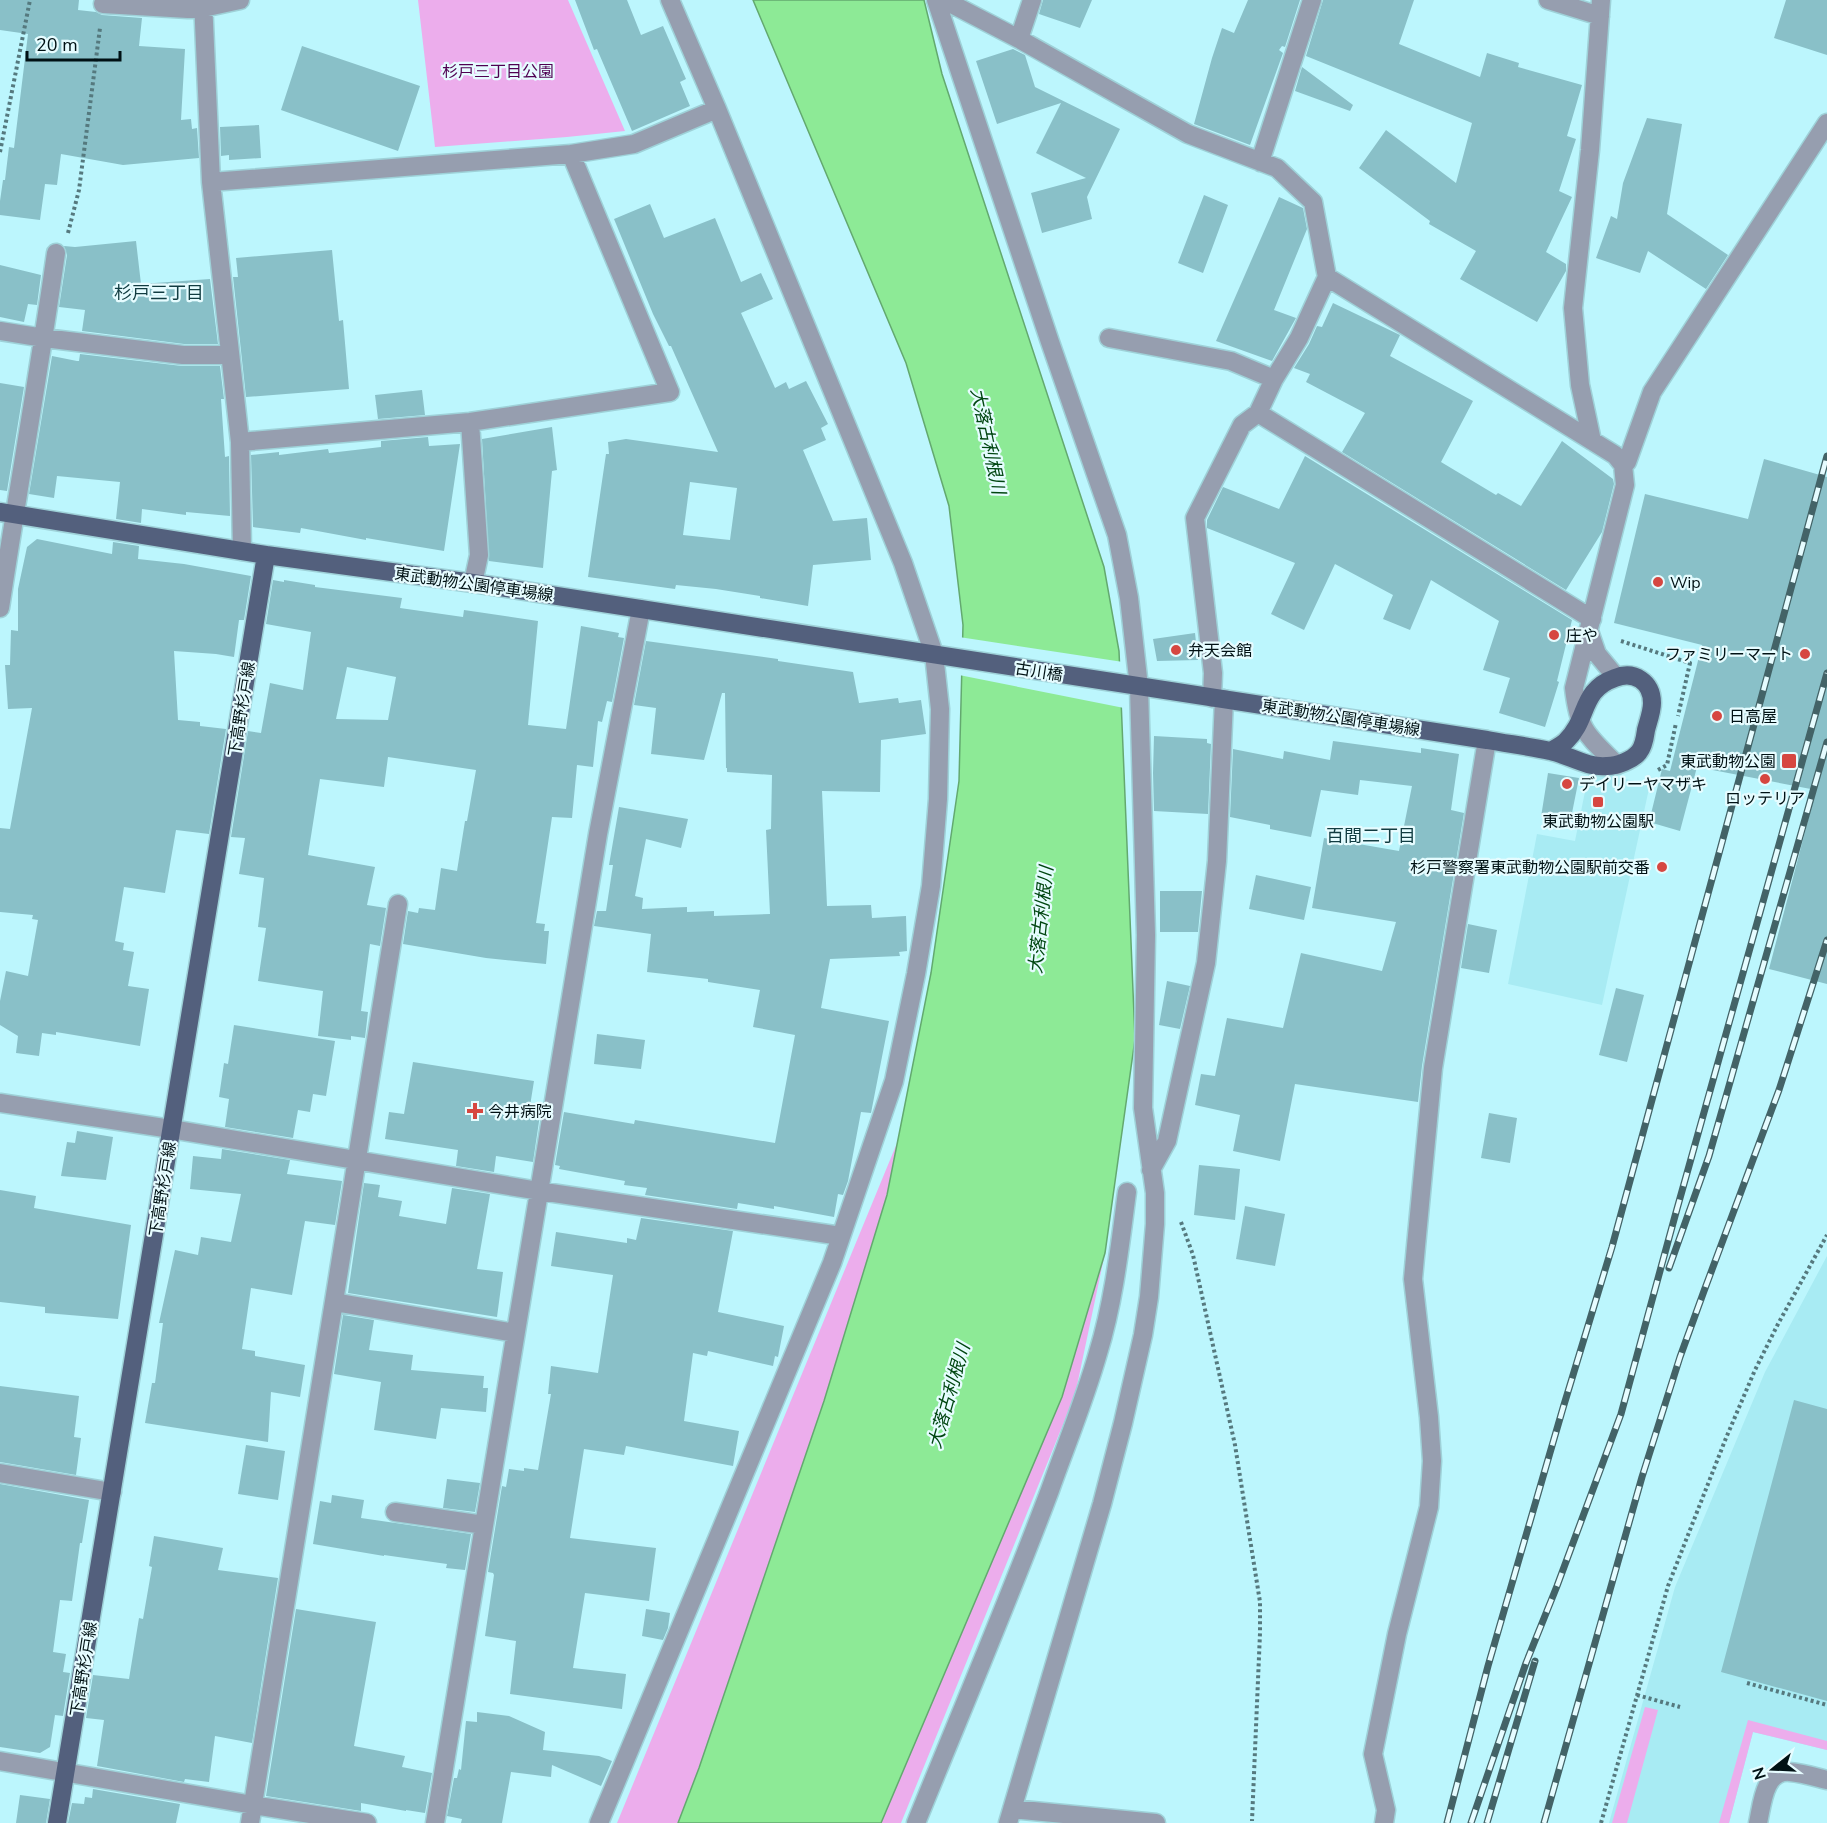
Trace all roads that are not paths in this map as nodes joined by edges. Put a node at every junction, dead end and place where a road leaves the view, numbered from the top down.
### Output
1 (240, 0) edge
2 (670, 0) edge
3 (936, 0) edge
4 (944, 0) edge
5 (1032, 0) edge
6 (1312, 0) edge
7 (1548, 0) edge
8 (103, 4) road end
9 (203, 4) edge
10 (1601, 8) edge
11 (1019, 39) junction
12 (717, 109) junction
13 (1827, 123) edge
14 (571, 154) junction
15 (1260, 162) junction
16 (211, 182) junction
17 (56, 253) road end
18 (1327, 277) junction
19 (0, 331) edge
20 (44, 338) junction
21 (1108, 338) dead end
22 (230, 355) junction
23 (1274, 379) junction
24 (1258, 413) junction
25 (470, 422) junction
26 (1592, 441) junction
27 (240, 442) junction
28 (1623, 465) junction
29 (7, 513) edge
30 (242, 551) junction
31 (266, 555) junction
32 (473, 583) junction
33 (0, 608) edge
34 (641, 609) junction
35 (1590, 625) junction
36 (941, 655) junction
37 (1616, 677) junction
38 (1134, 686) junction
39 (1218, 698) junction
40 (1580, 722) junction
41 (1487, 740) junction
42 (1551, 751) junction
43 (1617, 765) junction
44 (398, 904) dead end
45 (0, 1103) edge
46 (171, 1129) junction
47 (357, 1161) junction
48 (1151, 1170) junction
49 (539, 1191) junction
50 (1127, 1192) dead end
51 (841, 1236) junction
52 (334, 1302) junction
53 (516, 1333) junction
54 (0, 1473) edge
55 (112, 1492) junction
56 (395, 1512) dead end
57 (484, 1525) junction
58 (0, 1761) edge
59 (65, 1772) junction
60 (1827, 1780) edge
61 (252, 1814) edge
62 (1010, 1816) edge
63 (57, 1823) edge
64 (367, 1823) edge
65 (435, 1823) edge
66 (599, 1823) edge
67 (916, 1823) edge
68 (1155, 1823) edge
69 (1384, 1823) edge
70 (1758, 1823) edge

1 - 9 street
2 - 12 street
3 - 38 street
4 - 11 street
5 - 11 street
6 - 15 street
7 - 10 street
8 - 9 street
9 - 16 street
10 - 26 street
11 - 15 street
12 - 14 street
12 - 36 street
13 - 28 street
14 - 16 street
14 - 25 street
15 - 18 street
16 - 22 street
17 - 20 street
18 - 23 street
18 - 26 street
19 - 20 street
20 - 22 street
20 - 29 street
21 - 23 street
22 - 27 street
23 - 24 street
24 - 35 street
24 - 39 street
25 - 27 street
25 - 32 street
26 - 28 street
27 - 30 street
28 - 35 street
29 - 30 main road, 東武動物公園停車場線
29 - 33 street
30 - 31 main road, 東武動物公園停車場線
31 - 32 main road, 東武動物公園停車場線
31 - 46 main road, 下高野杉戸線
32 - 34 main road, 東武動物公園停車場線
34 - 36 main road, 東武動物公園停車場線
34 - 49 street
35 - 37 street
35 - 40 street
36 - 38 main road, 古川橋
36 - 51 street
37 - 40 main road
37 - 43 main road
38 - 39 main road, 東武動物公園停車場線
38 - 48 street
39 - 41 main road, 東武動物公園停車場線
39 - 48 street
40 - 42 main road
40 - 43 street
41 - 42 main road, 東武動物公園停車場線
41 - 69 street
42 - 43 main road, 東武動物公園停車場線
44 - 47 street
45 - 46 street
46 - 47 street
46 - 55 main road, 下高野杉戸線
47 - 49 street
47 - 52 street
48 - 62 street
49 - 51 street
49 - 53 street
50 - 67 street
51 - 66 street
52 - 53 street
52 - 61 street
53 - 57 street
54 - 55 street
55 - 59 main road, 下高野杉戸線
56 - 57 street
57 - 65 street
58 - 59 street
59 - 61 street
59 - 63 main road, 下高野杉戸線
60 - 70 street
61 - 64 street
62 - 68 street

